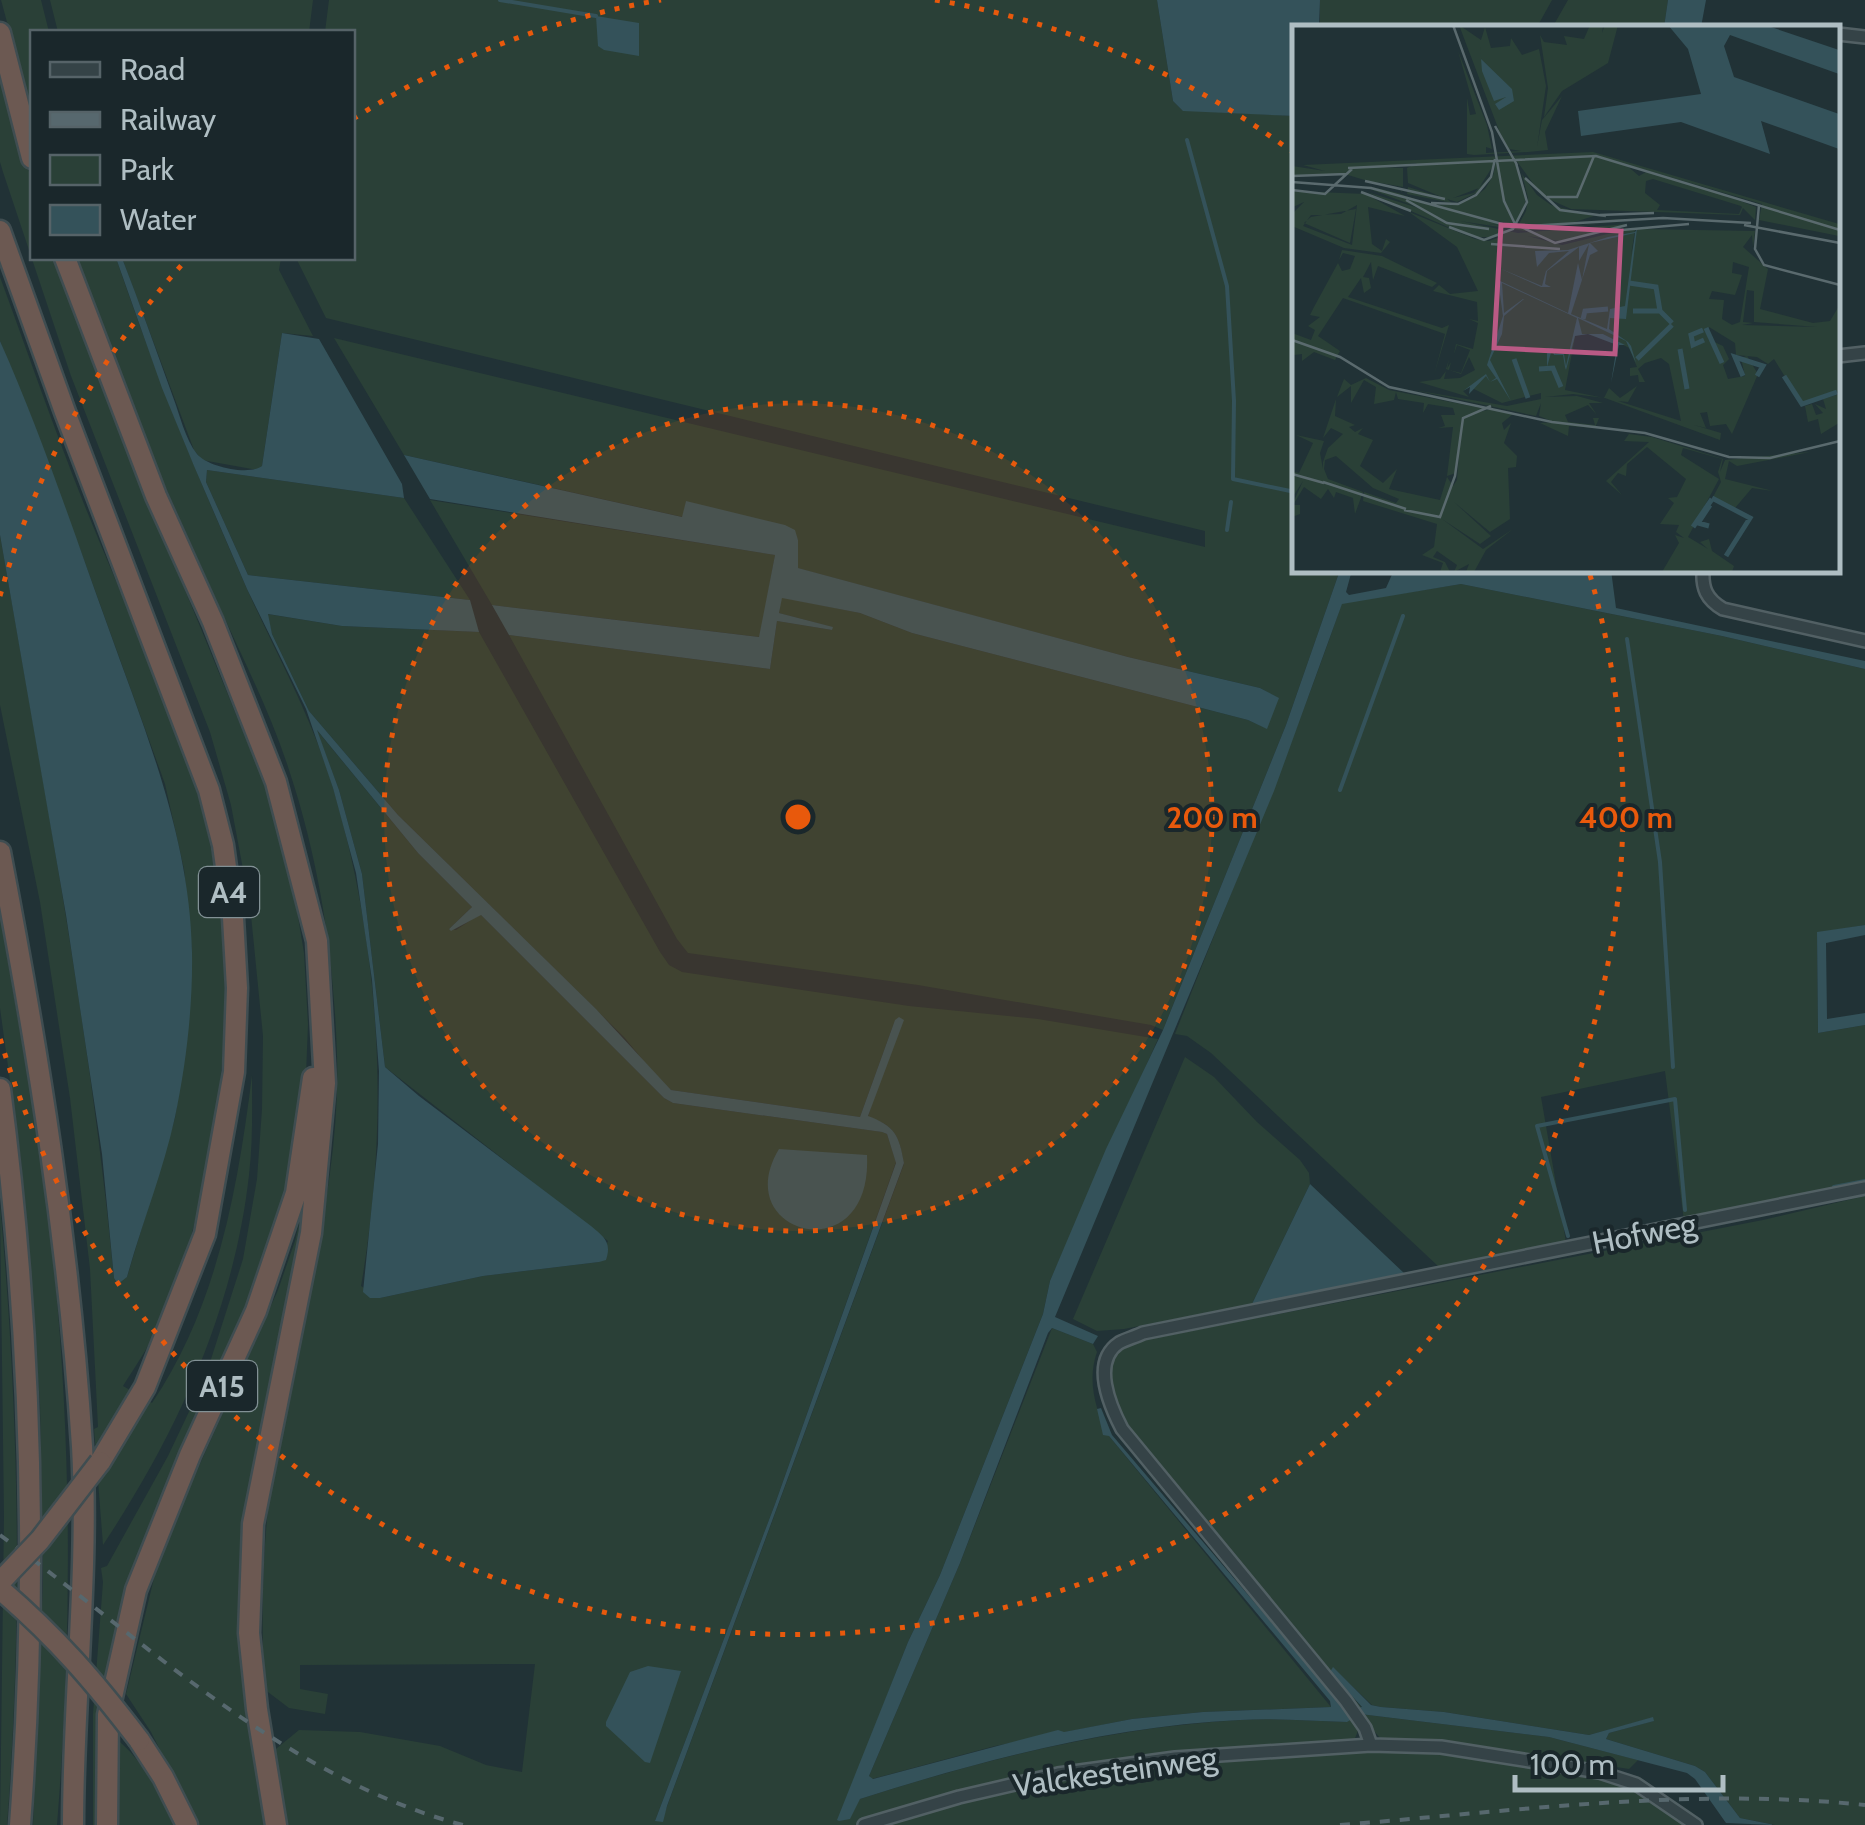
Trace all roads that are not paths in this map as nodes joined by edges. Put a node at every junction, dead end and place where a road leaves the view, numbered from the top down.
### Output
1 (0, 33) edge
2 (1840, 34) edge
3 (1865, 37) edge
4 (30, 150) edge
5 (0, 231) edge
6 (67, 260) edge
7 (1865, 353) edge
8 (1840, 356) edge
9 (1703, 572) edge
10 (1865, 641) edge
11 (0, 852) edge
12 (317, 942) junction
13 (0, 1089) edge
14 (1865, 1188) edge
15 (0, 1586) edge
16 (1371, 1745) junction
17 (20, 1825) edge
18 (71, 1825) edge
19 (107, 1825) edge
20 (186, 1825) edge
21 (276, 1825) edge
22 (864, 1825) edge
23 (1696, 1825) edge

1 - 4 highway
2 - 3 street
5 - 15 highway, A4, bridge
6 - 12 highway, A15
7 - 8 street
9 - 10 street
11 - 18 highway
12 - 19 highway, A15
12 - 21 highway, A15
13 - 17 highway
14 - 16 street, Hofweg
15 - 20 highway, bridge
16 - 22 street, Valckesteinweg
16 - 23 street, Valckesteinweg

